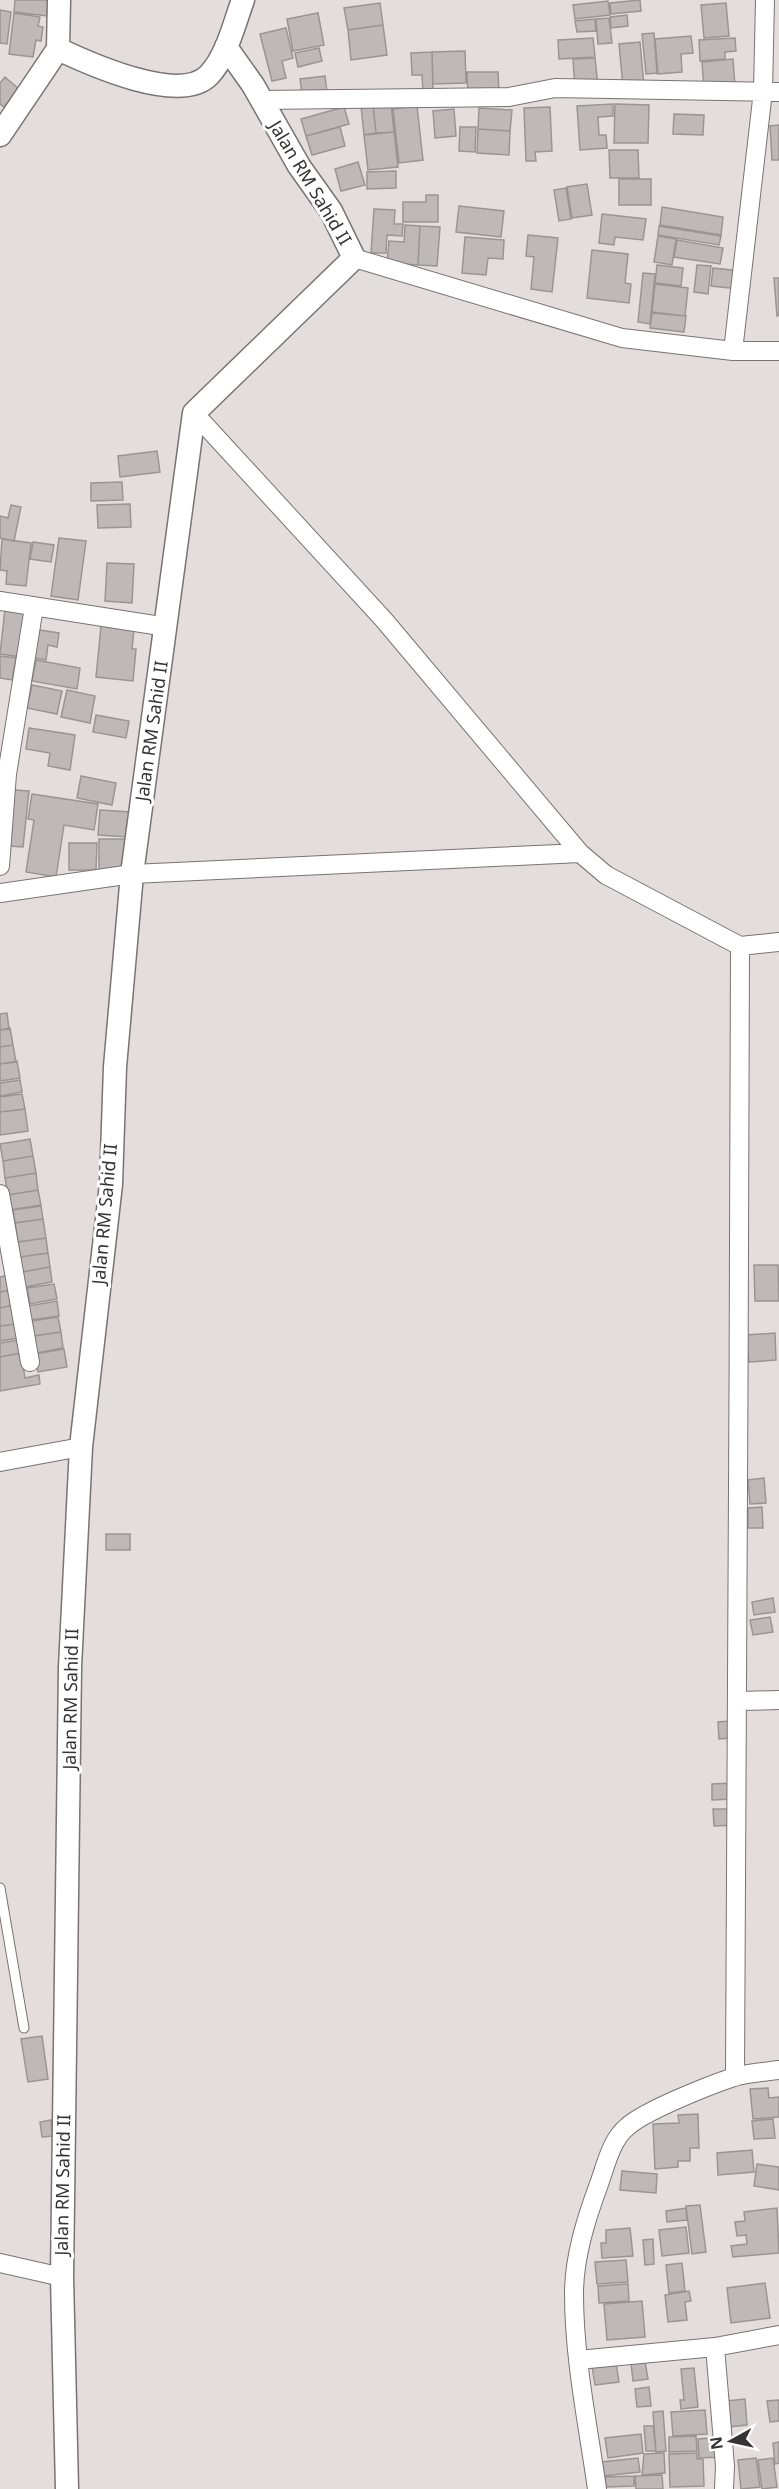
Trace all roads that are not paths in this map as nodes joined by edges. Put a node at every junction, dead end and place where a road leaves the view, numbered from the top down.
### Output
1 (59, 0) edge
2 (243, 0) edge
3 (765, 0) edge
4 (58, 49) junction
5 (229, 51) junction
6 (257, 92) junction
7 (771, 92) edge
8 (0, 135) edge
9 (354, 258) junction
10 (733, 351) junction
11 (779, 351) edge
12 (194, 413) junction
13 (0, 601) edge
14 (34, 607) junction
15 (166, 627) junction
16 (580, 853) junction
17 (0, 866) edge
18 (132, 874) junction
19 (0, 893) edge
20 (779, 942) edge
21 (740, 946) junction
22 (0, 1194) edge
23 (30, 1362) dead end
24 (81, 1447) junction
25 (0, 1462) edge
26 (779, 1700) edge
27 (739, 1701) junction
28 (0, 1887) edge
29 (24, 2028) dead end
30 (779, 2070) edge
31 (735, 2077) junction
32 (0, 2264) edge
33 (62, 2277) junction
34 (779, 2335) edge
35 (715, 2347) junction
36 (578, 2360) junction
37 (67, 2489) edge
38 (597, 2489) edge
39 (724, 2489) edge

1 - 4 street
2 - 5 street
3 - 7 street
4 - 5 street
4 - 8 street
5 - 6 street, Jalan RM Sahid II
6 - 7 street
6 - 9 street, Jalan RM Sahid II
7 - 10 street
9 - 10 street
9 - 12 street, Jalan RM Sahid II
10 - 11 street
12 - 15 street, Jalan RM Sahid II
12 - 16 street
13 - 14 street
14 - 15 street
14 - 17 street
15 - 18 street, Jalan RM Sahid II
16 - 18 street
16 - 21 street
18 - 19 street
18 - 24 street, Jalan RM Sahid II
20 - 21 street
21 - 27 street
22 - 23 street
24 - 25 street
24 - 33 street, Jalan RM Sahid II
26 - 27 street
27 - 31 street
28 - 29 lane
30 - 31 street
31 - 36 street
32 - 33 street
33 - 37 street, Jalan RM Sahid II
34 - 35 street
35 - 36 street
35 - 39 street
36 - 38 street

